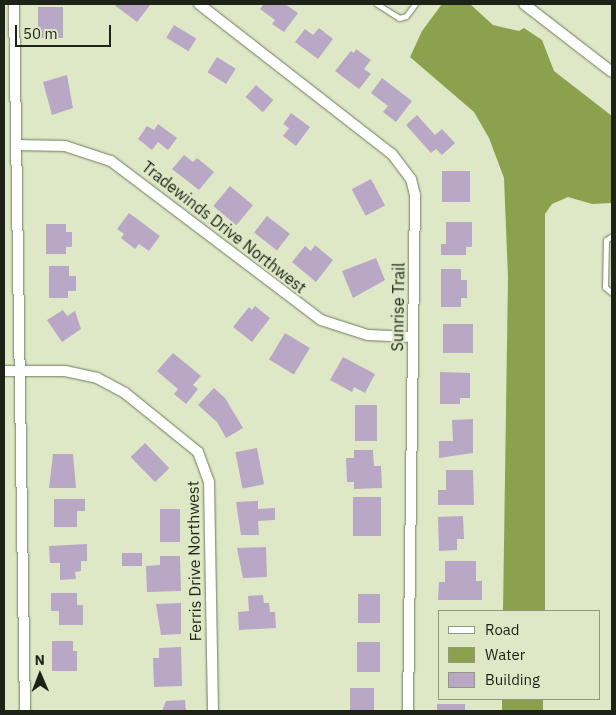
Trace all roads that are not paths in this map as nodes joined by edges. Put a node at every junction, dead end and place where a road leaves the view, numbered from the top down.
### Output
1 (14, 4) edge
2 (199, 4) edge
3 (377, 4) edge
4 (415, 4) edge
5 (524, 4) edge
6 (612, 72) edge
7 (16, 145) junction
8 (612, 236) edge
9 (612, 293) edge
10 (413, 337) junction
11 (4, 371) edge
12 (20, 371) junction
13 (25, 711) edge
14 (212, 711) edge
15 (408, 711) edge

1 - 7 street
2 - 10 street, Sunrise Trail
3 - 4 lane
5 - 6 street
7 - 10 street, Tradewinds Drive Northwest
7 - 12 street
8 - 9 lane
10 - 15 street, Sunrise Trail
11 - 12 street, Ferris Drive Northwest
12 - 13 street
12 - 14 street, Ferris Drive Northwest

